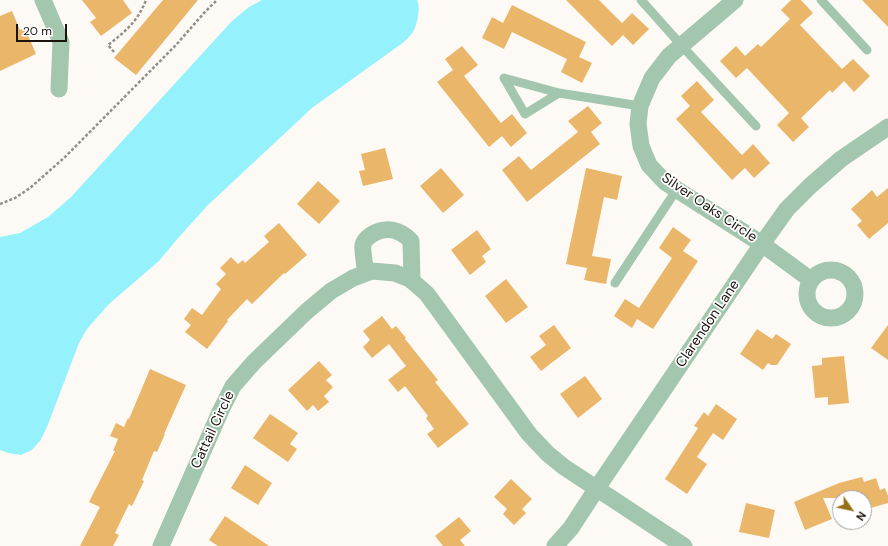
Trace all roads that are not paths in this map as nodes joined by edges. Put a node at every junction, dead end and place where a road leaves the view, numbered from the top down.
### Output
1 (43, 0) edge
2 (641, 0) edge
3 (735, 0) edge
4 (821, 0) edge
5 (682, 46) junction
6 (867, 50) dead end
7 (59, 89) dead end
8 (559, 93) junction
9 (640, 106) junction
10 (756, 126) dead end
11 (888, 127) edge
12 (677, 189) junction
13 (762, 244) junction
14 (366, 273) junction
15 (811, 280) dead end
16 (412, 281) junction
17 (615, 283) dead end
18 (597, 488) junction
19 (161, 546) edge
20 (555, 546) edge
21 (684, 546) edge

1 - 7 street
2 - 5 lane
3 - 5 street, Silver Oaks Circle
4 - 6 lane
5 - 9 street, Silver Oaks Circle
5 - 10 lane
8 - 8 lane
8 - 9 lane
9 - 12 street, Silver Oaks Circle
11 - 13 street, Clarendon Lane
12 - 13 street, Silver Oaks Circle
12 - 17 lane
13 - 15 street, Silver Oaks Circle
13 - 18 street, Clarendon Lane
14 - 16 street, Cattail Circle
14 - 16 street
14 - 19 street, Cattail Circle
16 - 18 street, Cattail Circle
18 - 20 street, Clarendon Lane
18 - 21 street, Cattail Circle

